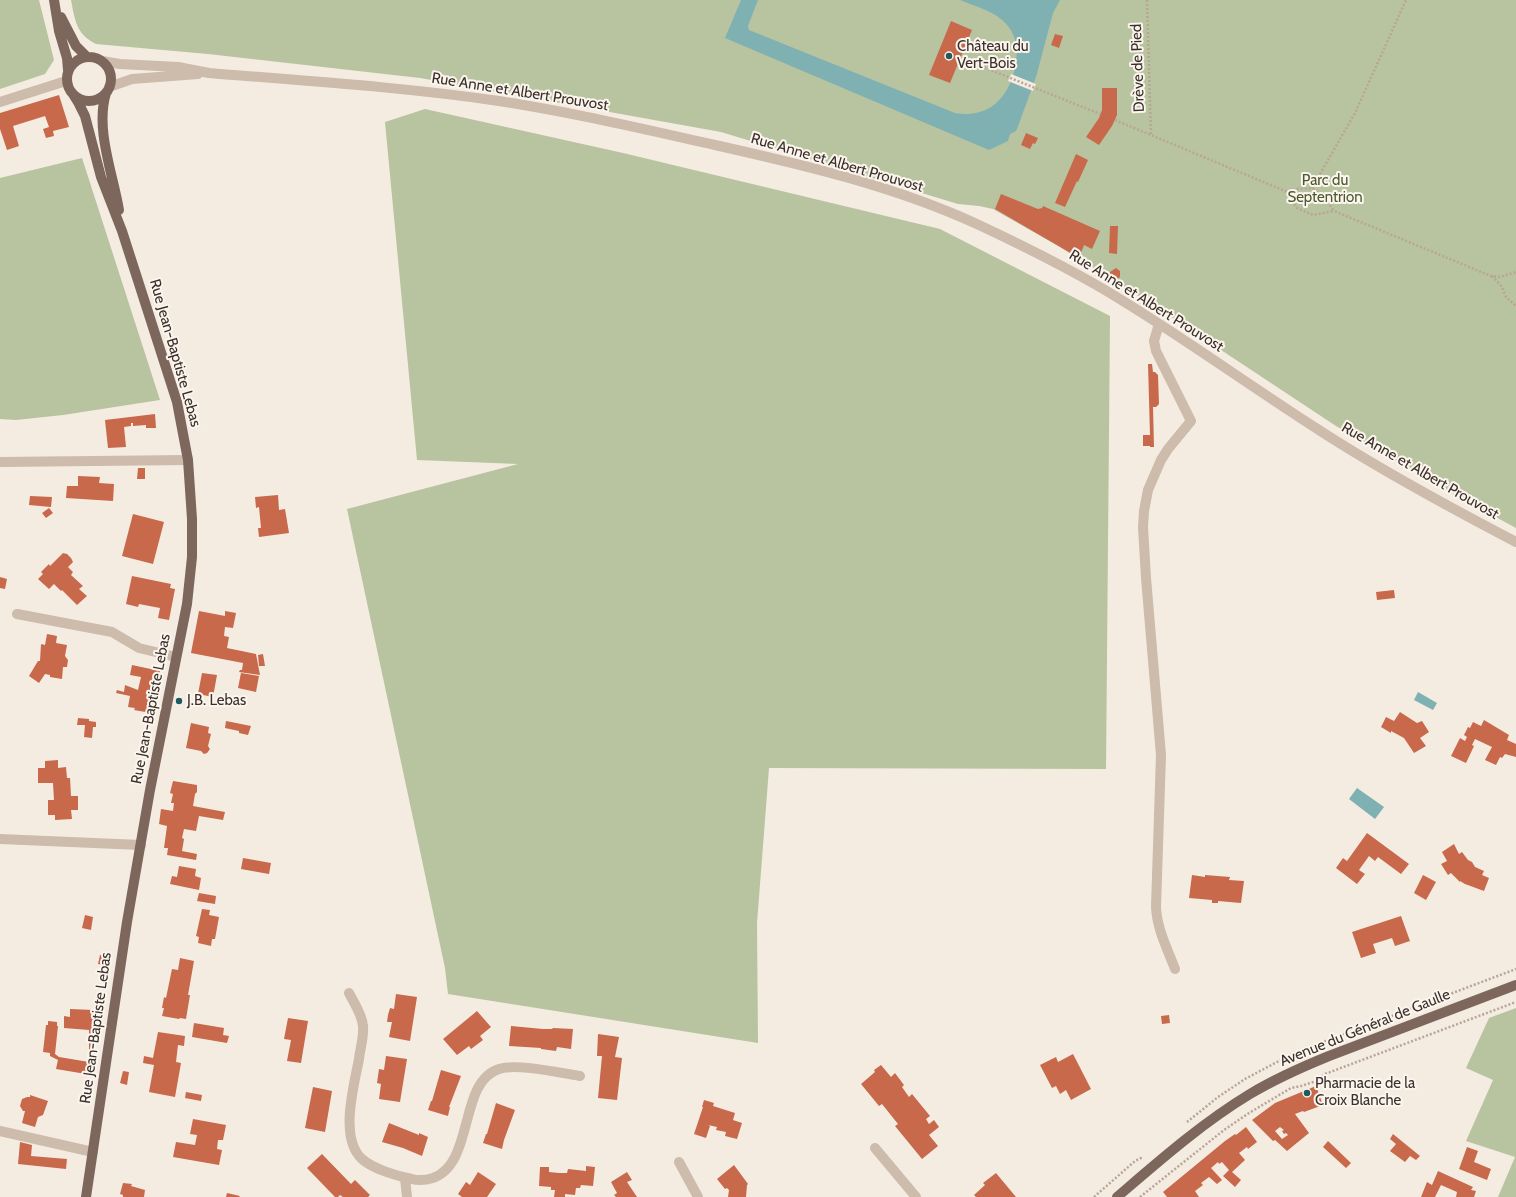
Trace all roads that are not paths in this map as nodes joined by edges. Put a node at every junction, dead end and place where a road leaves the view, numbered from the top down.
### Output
1 (86, 56) junction
2 (102, 61) junction
3 (68, 70) junction
4 (209, 74) junction
5 (66, 81) junction
6 (108, 90) junction
7 (73, 94) junction
8 (0, 102) edge
9 (122, 232) junction
10 (1159, 324) junction
11 (188, 460) junction
12 (0, 462) edge
13 (1516, 542) edge
14 (17, 614) dead end
15 (176, 657) junction
16 (0, 839) edge
17 (140, 845) junction
18 (1175, 969) dead end
19 (1516, 985) edge
20 (349, 993) dead end
21 (580, 1076) dead end
22 (0, 1131) edge
23 (875, 1148) dead end
24 (93, 1152) junction
25 (679, 1162) dead end
26 (405, 1178) junction
27 (86, 1197) edge
28 (407, 1197) edge
29 (698, 1197) edge
30 (916, 1197) edge
31 (1116, 1197) edge

1 - 2 main road
1 - 3 main road
1 - 3 main road
2 - 4 street, Rue Anne et Albert Prouvost
2 - 6 main road
3 - 5 main road
4 - 6 street, Rue Anne et Albert Prouvost
4 - 10 street, Rue Anne et Albert Prouvost
5 - 7 main road
5 - 8 street
6 - 7 main road
6 - 9 main road, Rue Jean-Baptiste Lebas
7 - 9 main road, Rue Jean-Baptiste Lebas
9 - 11 main road, Rue Jean-Baptiste Lebas
10 - 13 street, Rue Anne et Albert Prouvost
10 - 18 street
11 - 12 street
11 - 15 main road, Rue Jean-Baptiste Lebas
14 - 15 street
15 - 17 main road, Rue Jean-Baptiste Lebas
16 - 17 street
17 - 24 main road, Rue Jean-Baptiste Lebas
19 - 31 main road, Avenue du Général de Gaulle
20 - 26 street
21 - 26 street
22 - 24 street
23 - 30 street
24 - 27 main road, Rue Jean-Baptiste Lebas
25 - 29 street
26 - 28 street

